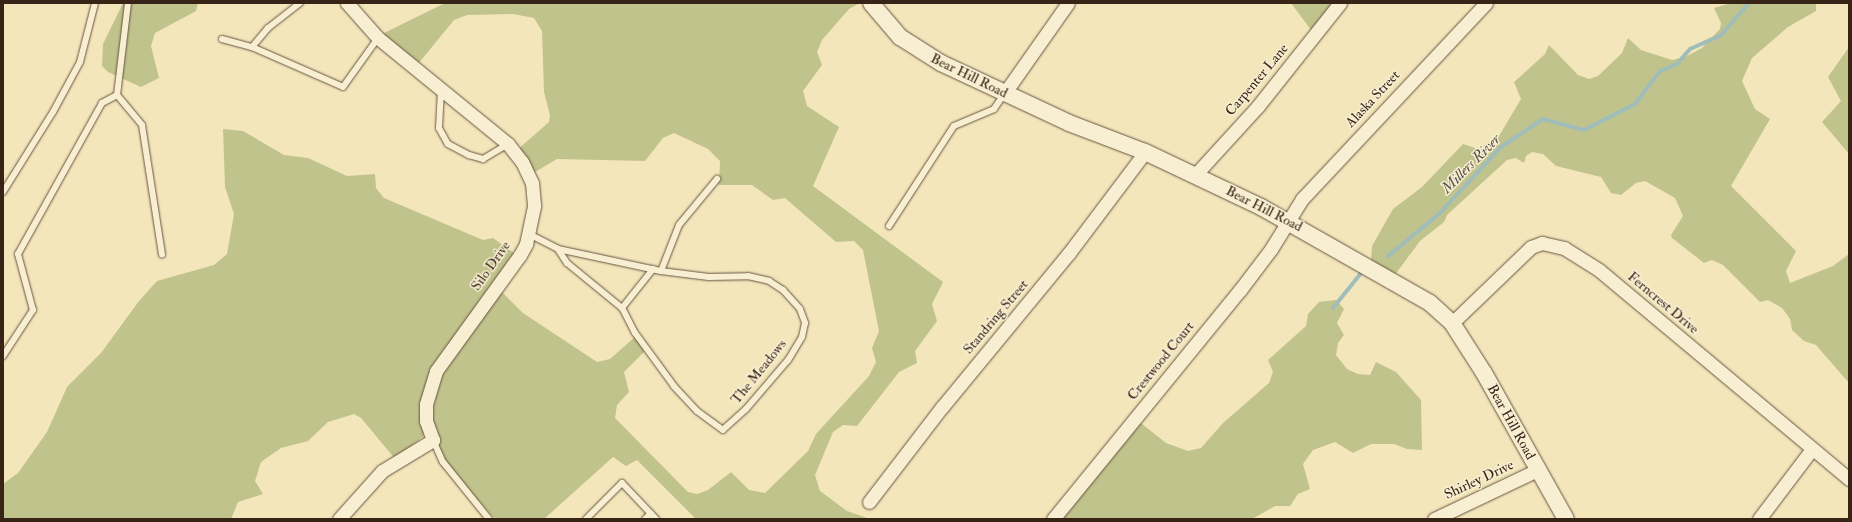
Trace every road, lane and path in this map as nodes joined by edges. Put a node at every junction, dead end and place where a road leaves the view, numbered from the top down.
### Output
1 (96, 3) edge
2 (128, 3) edge
3 (300, 3) edge
4 (347, 3) edge
5 (871, 3) edge
6 (1068, 3) edge
7 (1340, 3) edge
8 (1486, 3) edge
9 (378, 38) junction
10 (222, 39) dead end
11 (252, 47) junction
12 (441, 90) junction
13 (1004, 94) junction
14 (117, 95) junction
15 (508, 144) junction
16 (1145, 152) junction
17 (1195, 175) junction
18 (717, 179) dead end
19 (3, 192) edge
20 (1289, 221) junction
21 (889, 226) dead end
22 (529, 234) junction
23 (558, 249) junction
24 (162, 254) dead end
25 (653, 269) junction
26 (661, 271) junction
27 (622, 308) junction
28 (1452, 323) junction
29 (3, 356) edge
30 (433, 440) junction
31 (1812, 449) junction
32 (1537, 470) junction
33 (1849, 479) edge
34 (869, 502) dead end
35 (651, 513) junction
36 (339, 519) edge
37 (489, 519) edge
38 (586, 519) edge
39 (645, 519) edge
40 (656, 519) edge
41 (1053, 519) edge
42 (1434, 519) edge
43 (1566, 519) edge
44 (1760, 519) edge

1 - 19 lane
2 - 14 lane
3 - 11 lane
4 - 9 street, Silo Drive
5 - 13 street, Bear Hill Road
6 - 13 street
7 - 17 street, Carpenter Lane
8 - 20 street, Alaska Street
9 - 11 lane
9 - 12 street, Silo Drive
10 - 11 lane
12 - 15 street, Silo Drive
12 - 15 lane
13 - 16 street, Bear Hill Road
13 - 21 lane
14 - 24 lane
14 - 29 lane
15 - 22 street, Silo Drive
16 - 17 street, Bear Hill Road
16 - 34 street, Standring Street
17 - 20 street, Bear Hill Road
18 - 26 lane
20 - 28 street, Bear Hill Road
20 - 41 street, Crestwood Court
22 - 23 lane, The Meadows
22 - 30 street, Silo Drive
23 - 25 lane, The Meadows
23 - 27 lane, The Meadows
25 - 26 lane, The Meadows
25 - 27 lane
26 - 27 lane, The Meadows
28 - 31 street, Ferncrest Drive
28 - 32 street, Bear Hill Road
30 - 36 street
30 - 37 lane
31 - 33 street, Ferncrest Drive
31 - 44 street
32 - 42 street, Shirley Drive
32 - 43 street, Bear Hill Road
35 - 38 lane
35 - 39 lane
35 - 40 lane

